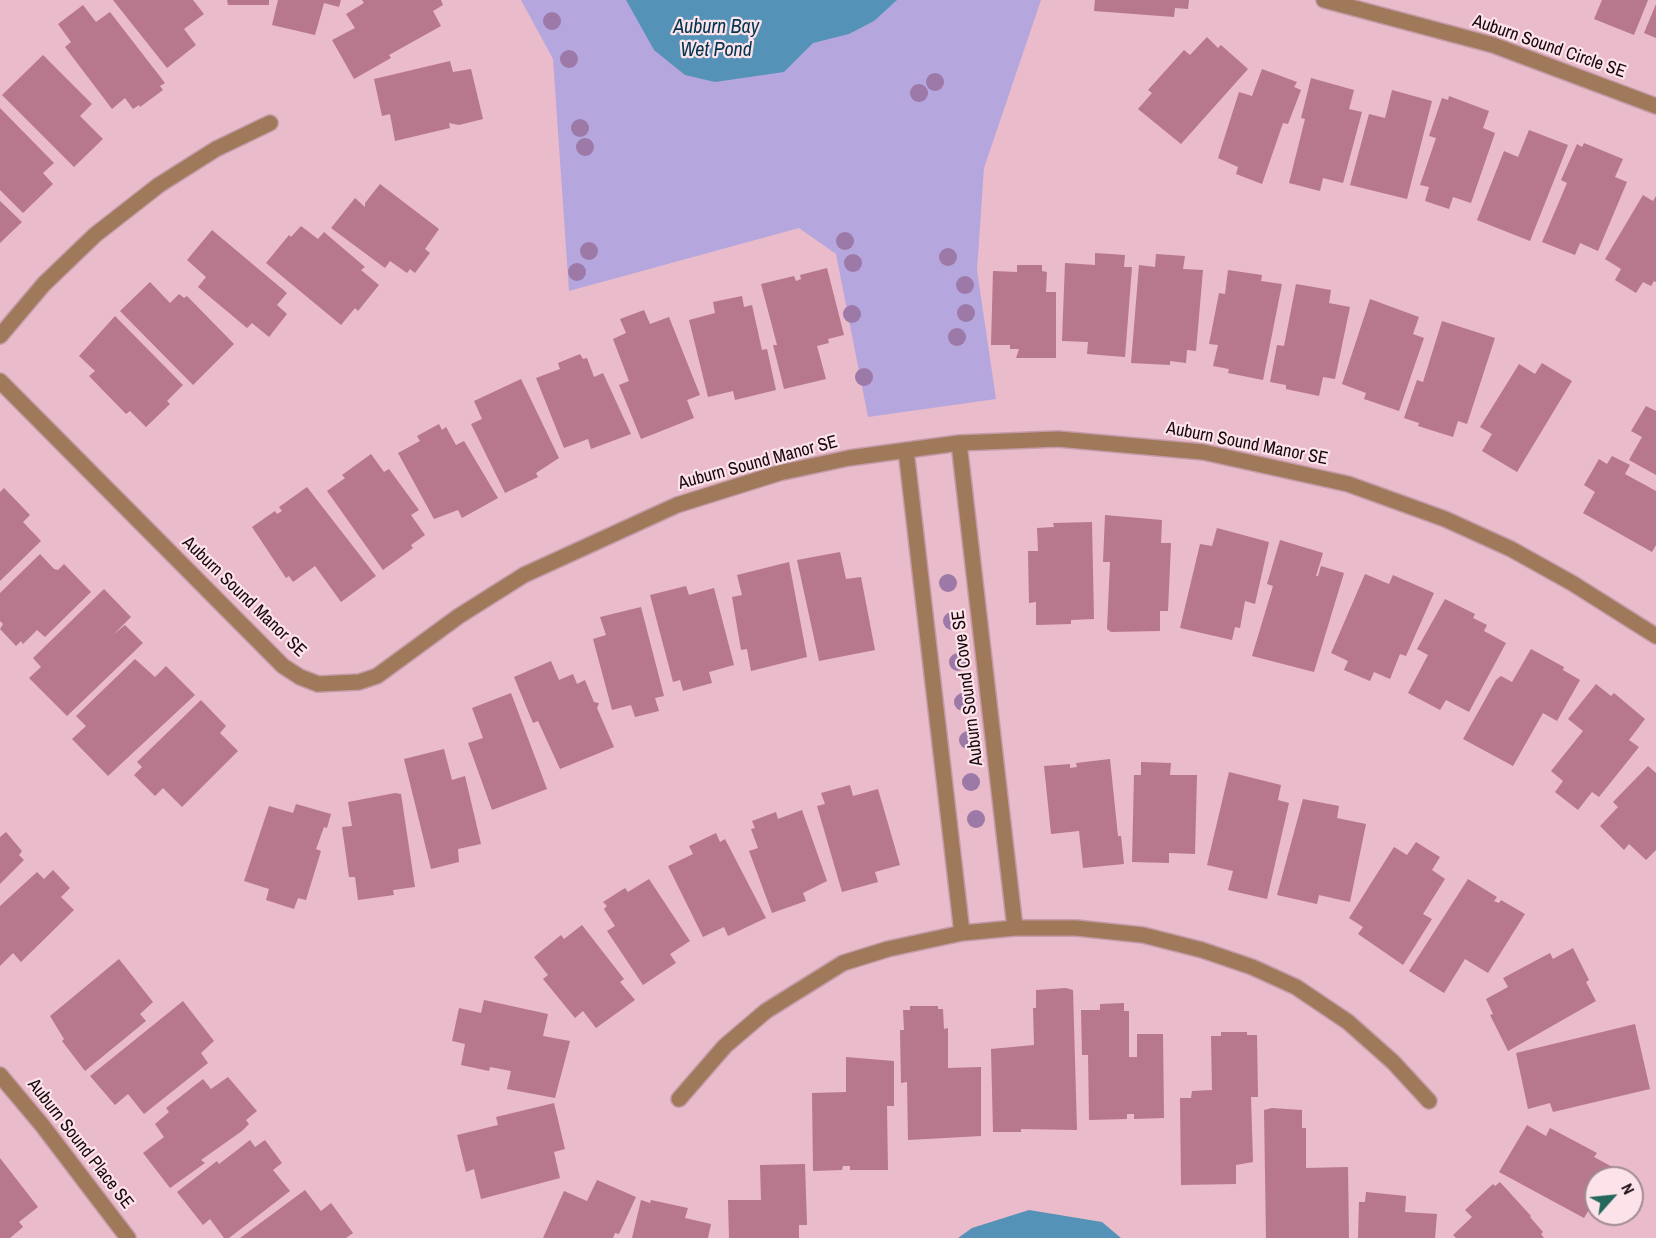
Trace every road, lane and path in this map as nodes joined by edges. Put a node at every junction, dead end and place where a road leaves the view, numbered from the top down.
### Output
1 (1324, 0) edge
2 (1656, 106) edge
3 (270, 123) dead end
4 (0, 336) edge
5 (0, 381) edge
6 (959, 443) junction
7 (906, 450) junction
8 (1656, 636) edge
9 (1015, 928) junction
10 (962, 933) junction
11 (0, 1075) edge
12 (679, 1099) dead end
13 (1429, 1101) dead end
14 (128, 1238) edge

1 - 2 street, Auburn Sound Circle SE
3 - 4 street
5 - 7 street, Auburn Sound Manor SE
6 - 7 street, Auburn Sound Manor SE
6 - 8 street, Auburn Sound Manor SE
6 - 9 street, Auburn Sound Cove SE
7 - 10 street, Auburn Sound Cove SE
9 - 10 street
9 - 13 street
10 - 12 street
11 - 14 street, Auburn Sound Place SE

